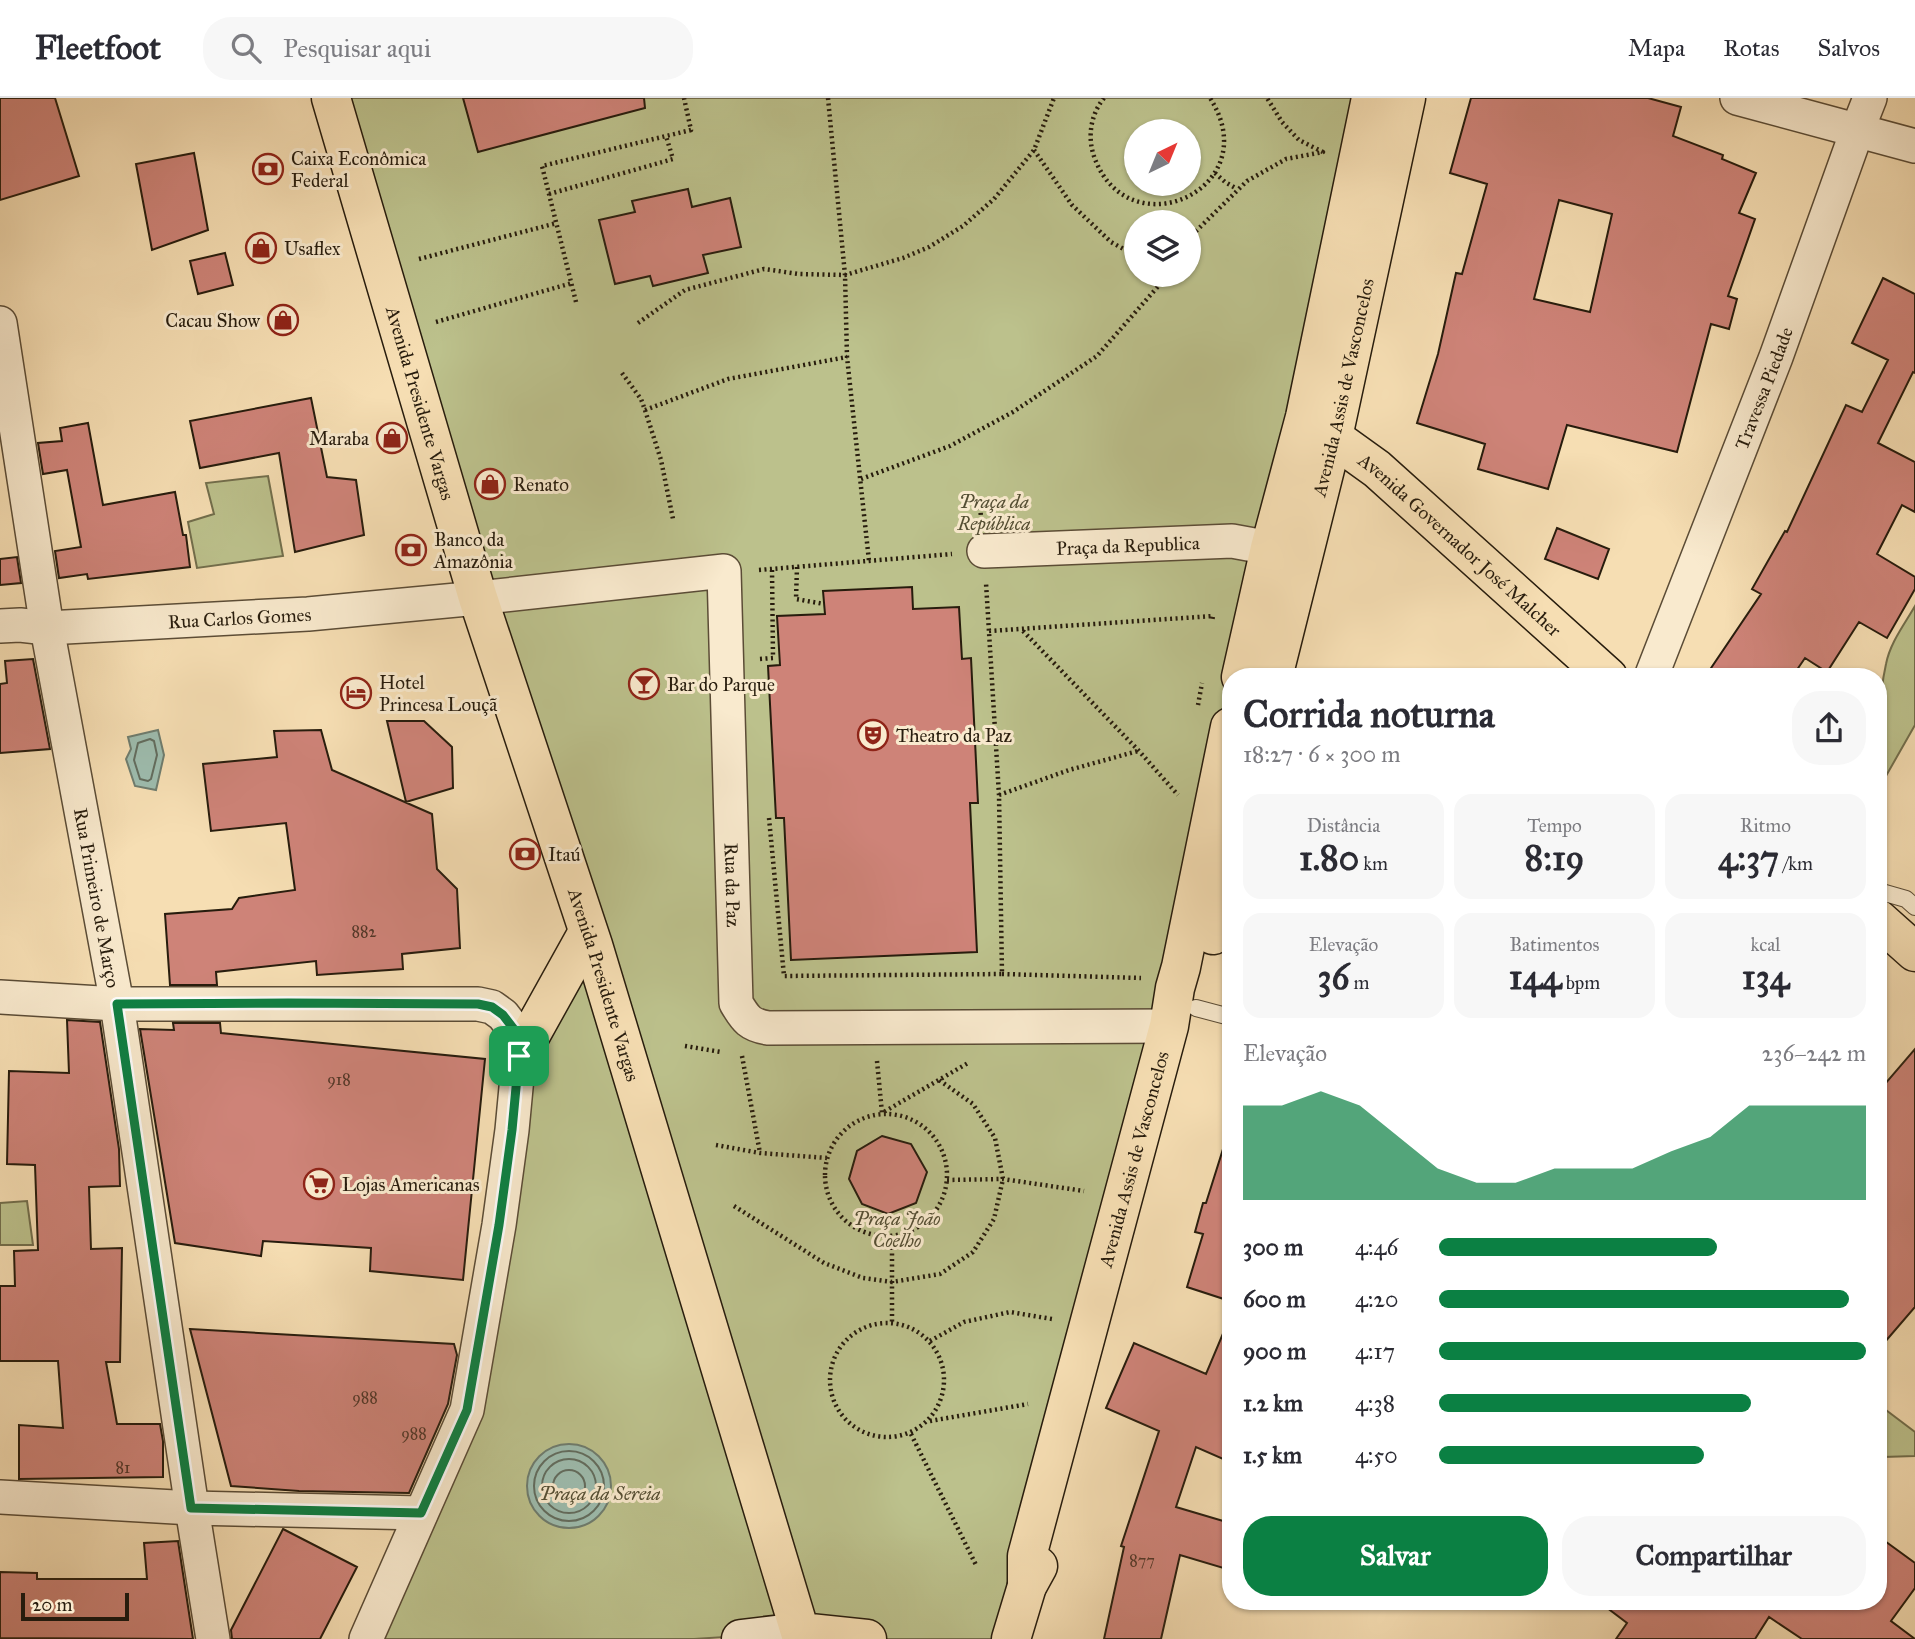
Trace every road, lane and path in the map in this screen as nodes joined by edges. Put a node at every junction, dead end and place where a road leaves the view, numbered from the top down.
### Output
1 (331, 98) edge
2 (684, 98) edge
3 (828, 98) edge
4 (1054, 98) edge
5 (1104, 98) edge
6 (1210, 98) edge
7 (1267, 98) edge
8 (1371, 98) edge
9 (1406, 98) edge
10 (1737, 98) edge
11 (1870, 98) edge
12 (1857, 131) junction
13 (666, 136) junction
14 (1915, 146) edge
15 (1034, 150) junction
16 (1215, 173) junction
17 (1237, 189) junction
18 (550, 194) junction
19 (556, 223) junction
20 (1201, 226) edge
21 (1124, 249) edge
22 (419, 259) dead end
23 (845, 275) junction
24 (572, 283) junction
25 (1157, 287) edge
26 (576, 302) dead end
27 (436, 322) dead end
28 (0, 323) edge
29 (638, 323) dead end
30 (847, 357) junction
31 (622, 373) dead end
32 (645, 410) junction
33 (1319, 427) junction
34 (861, 479) junction
35 (980, 502) dead end
36 (673, 519) dead end
37 (1270, 548) junction
38 (984, 551) junction
39 (869, 561) junction
40 (797, 567) junction
41 (772, 570) junction
42 (724, 571) junction
43 (478, 598) junction
44 (824, 604) dead end
45 (0, 626) edge
46 (47, 628) junction
47 (1211, 629) dead end
48 (1023, 630) junction
49 (989, 631) junction
50 (760, 659) dead end
51 (1243, 668) edge
52 (1275, 668) edge
53 (1598, 668) edge
54 (1655, 668) edge
55 (1202, 682) dead end
56 (1198, 708) dead end
57 (1139, 751) junction
58 (1222, 766) edge
59 (1185, 787) dead end
60 (999, 795) junction
61 (768, 807) dead end
62 (1887, 894) edge
63 (1222, 901) edge
64 (1915, 907) edge
65 (1887, 927) edge
66 (588, 932) junction
67 (1915, 952) edge
68 (1002, 974) junction
69 (1154, 978) dead end
70 (0, 997) edge
71 (117, 1004) junction
72 (1198, 1017) edge
73 (685, 1046) dead end
74 (877, 1051) dead end
75 (721, 1052) dead end
76 (741, 1052) dead end
77 (519, 1056) junction
78 (970, 1062) dead end
79 (939, 1080) junction
80 (881, 1113) junction
81 (716, 1145) dead end
82 (761, 1153) junction
83 (827, 1158) junction
84 (1003, 1179) junction
85 (947, 1180) junction
86 (1084, 1191) dead end
87 (734, 1206) dead end
88 (892, 1237) junction
89 (892, 1282) junction
90 (1052, 1319) dead end
91 (892, 1322) junction
92 (930, 1341) junction
93 (1031, 1404) dead end
94 (929, 1421) junction
95 (911, 1434) junction
96 (0, 1496) edge
97 (191, 1508) junction
98 (421, 1513) junction
99 (977, 1567) dead end
100 (799, 1635) edge
101 (214, 1639) edge
102 (366, 1639) edge
103 (741, 1639) edge
104 (867, 1639) edge
105 (1011, 1639) edge

1 - 43 main road, Avenida Presidente Vargas
2 - 13 path
3 - 23 path
4 - 15 path
5 - 16 path
6 - 16 path
7 - 17 path
8 - 33 main road, Avenida Assis de Vasconcelos
9 - 33 main road, Avenida Assis de Vasconcelos
10 - 12 street
11 - 12 street, Travessa Piedade
12 - 14 street
12 - 54 street, Travessa Piedade
13 - 18 path
13 - 18 path
15 - 21 path
15 - 23 path
16 - 17 path
17 - 20 path
18 - 19 path
19 - 22 path
19 - 24 path
23 - 29 path
23 - 30 path
24 - 26 path
24 - 27 path
25 - 34 path
28 - 46 street, Rua Primeiro de Março
30 - 32 path
30 - 34 path
31 - 32 path
32 - 36 path
33 - 37 main road, Avenida Assis de Vasconcelos
33 - 52 main road, Avenida Assis de Vasconcelos
33 - 53 main road, Avenida Governador José Malcher
34 - 39 path
35 - 38 path
37 - 38 street, Praça da Republica
37 - 51 main road, Avenida Assis de Vasconcelos
38 - 39 path
38 - 49 path
39 - 40 path
40 - 41 path
40 - 44 path
41 - 42 path
41 - 50 path
42 - 43 street
42 - 72 street, Rua da Paz
43 - 46 street, Rua Carlos Gomes
43 - 66 main road, Avenida Presidente Vargas
45 - 46 street, Rua Carlos Gomes
46 - 71 street, Rua Primeiro de Março
47 - 48 path
48 - 49 path
48 - 57 path
49 - 60 path
55 - 56 path
57 - 59 path
57 - 60 path
58 - 72 main road, Avenida Assis de Vasconcelos
60 - 68 path
61 - 68 path
62 - 64 lane
63 - 72 main road, Avenida Assis de Vasconcelos
65 - 67 main road
66 - 77 main road
66 - 100 main road, Avenida Presidente Vargas
68 - 69 path
70 - 71 street
71 - 77 street
71 - 97 street, Rua Primeiro de Março
72 - 105 main road, Avenida Assis de Vasconcelos
73 - 75 path
74 - 80 path
76 - 82 path
77 - 98 street
78 - 79 path
79 - 80 path
79 - 84 path
80 - 83 path
80 - 85 path
81 - 82 path
82 - 83 path
83 - 88 path
84 - 85 path
84 - 86 path
84 - 89 path
85 - 88 path
87 - 89 path
88 - 89 path
89 - 91 path
90 - 92 path
91 - 92 path
91 - 95 path
92 - 94 path
93 - 94 path
94 - 95 path
95 - 99 path
96 - 97 street
97 - 98 street
97 - 101 street, Rua Primeiro de Março
98 - 102 street
100 - 103 main road
100 - 104 main road

